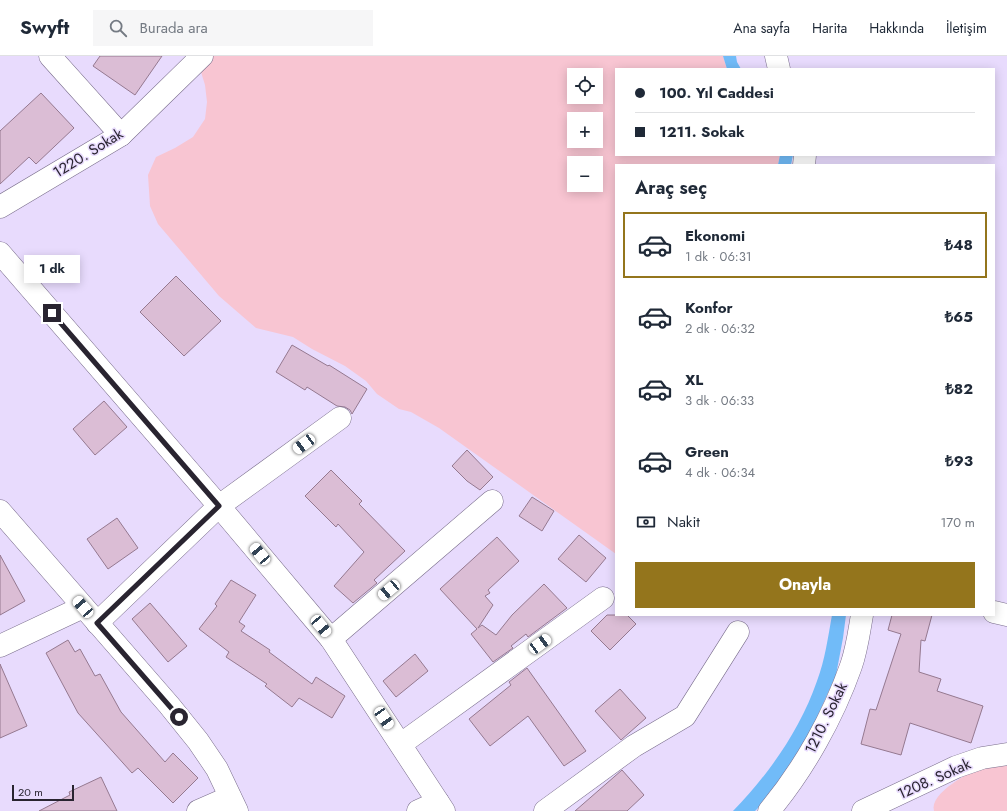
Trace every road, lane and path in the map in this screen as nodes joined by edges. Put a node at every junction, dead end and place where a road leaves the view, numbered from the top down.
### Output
1 (50, 56) edge
2 (202, 56) edge
3 (776, 56) edge
4 (779, 68) edge
5 (121, 135) junction
6 (0, 207) edge
7 (0, 253) edge
8 (340, 418) dead end
9 (492, 501) dead end
10 (219, 506) junction
11 (0, 511) edge
12 (603, 598) dead end
13 (995, 612) edge
14 (90, 615) junction
15 (1007, 615) edge
16 (862, 616) edge
17 (738, 632) dead end
18 (331, 639) junction
19 (0, 646) edge
20 (401, 744) junction
21 (1007, 754) edge
22 (234, 804) edge
23 (441, 806) edge
24 (198, 811) edge
25 (418, 811) edge
26 (545, 811) edge
27 (769, 811) edge
28 (863, 811) edge

1 - 5 street
2 - 5 street, 1220. Sokak
3 - 4 street
5 - 6 street, 1220. Sokak
7 - 10 street
8 - 10 street
9 - 18 street
10 - 14 street
10 - 18 street
11 - 14 street
12 - 20 street
13 - 15 street
14 - 19 street
14 - 22 street
16 - 27 street, 1210. Sokak
17 - 26 street
18 - 20 street
20 - 23 street
21 - 28 street, 1208. Sokak
22 - 24 street
23 - 25 street

